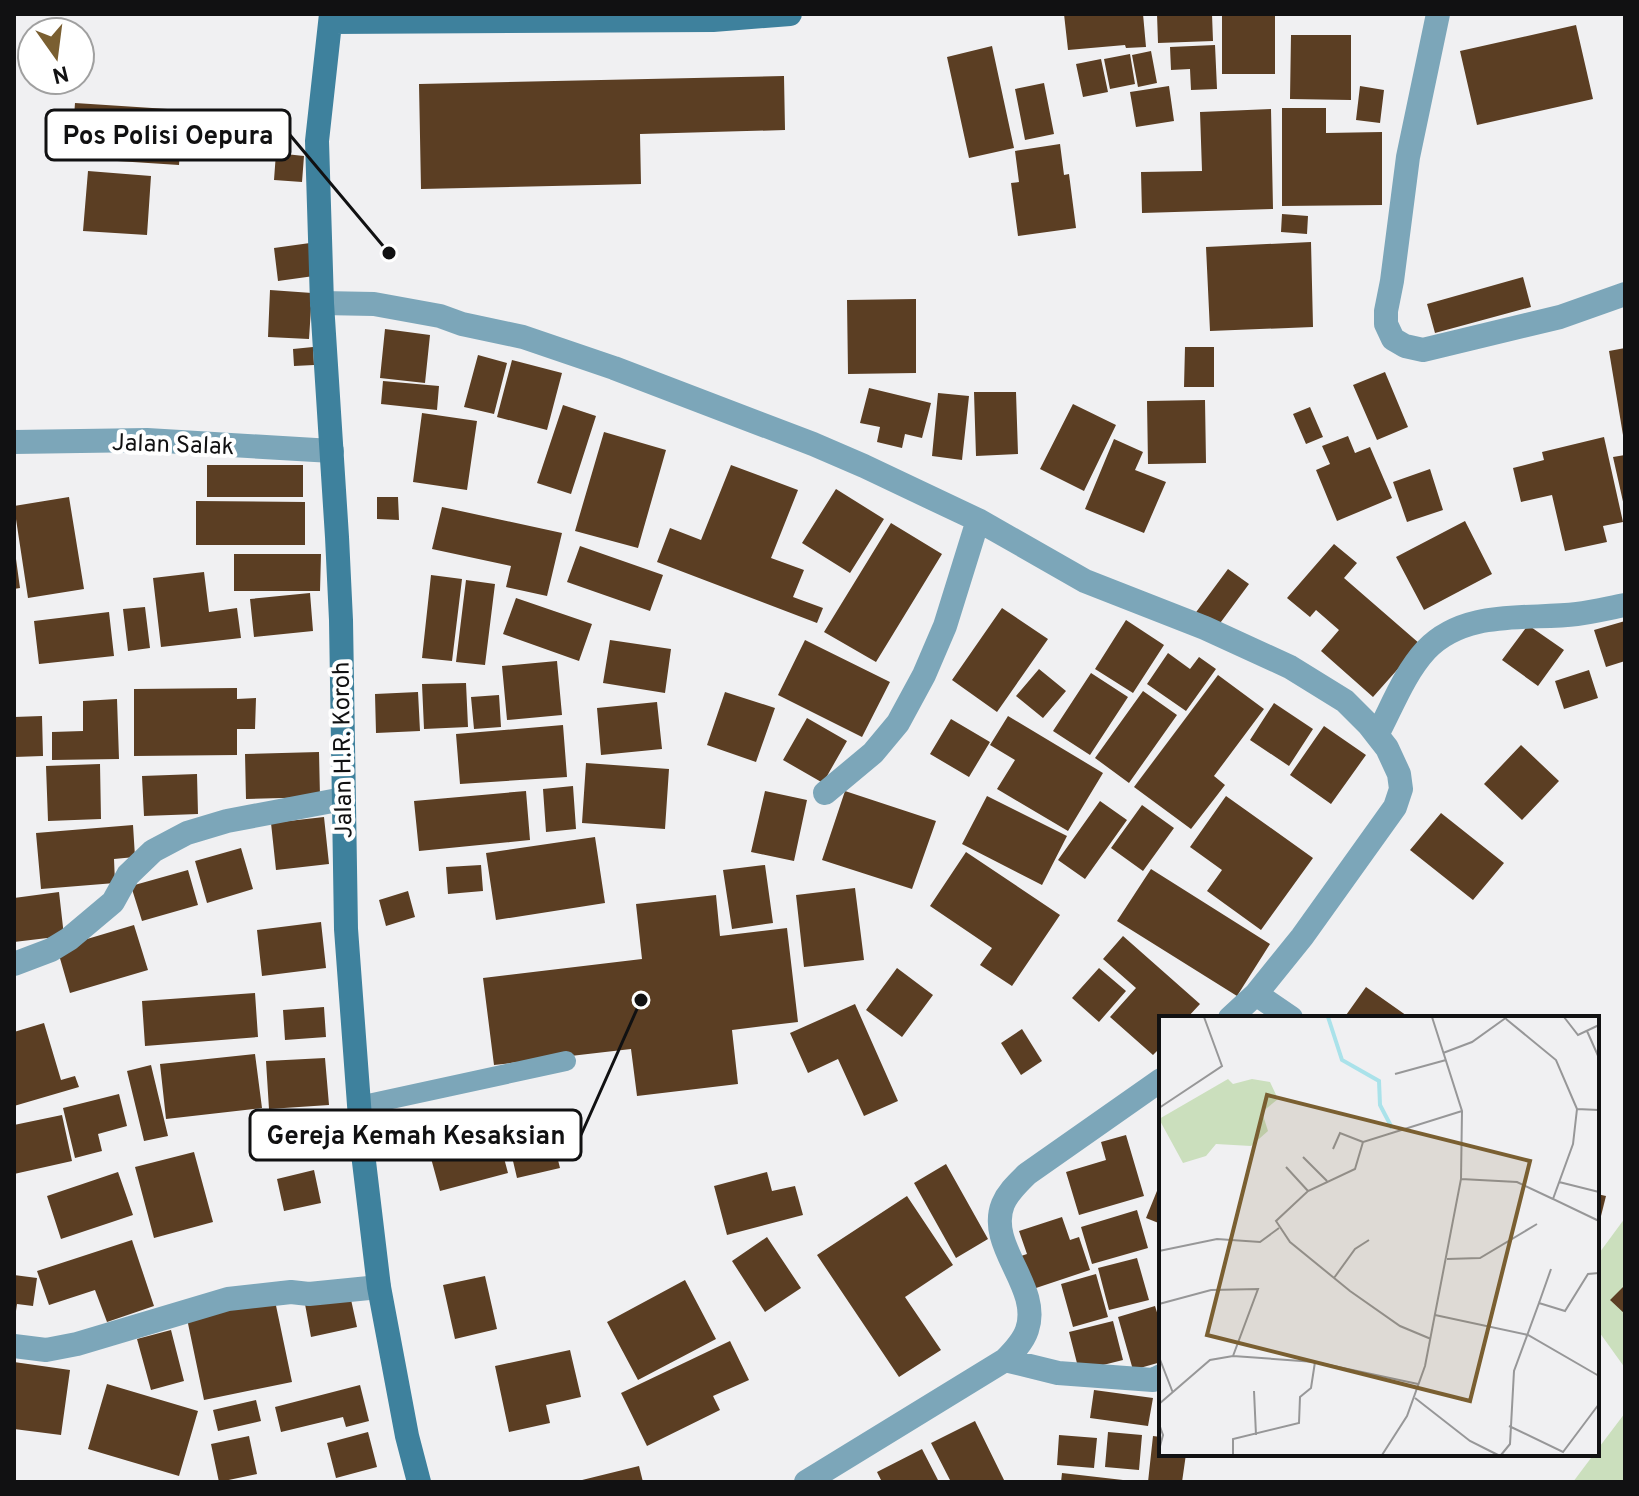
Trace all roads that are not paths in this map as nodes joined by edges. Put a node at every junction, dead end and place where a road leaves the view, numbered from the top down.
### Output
1 (790, 14) edge
2 (1438, 14) edge
3 (331, 18) edge
4 (1625, 294) edge
5 (322, 303) junction
6 (14, 442) edge
7 (332, 451) junction
8 (978, 520) junction
9 (1625, 605) edge
10 (1377, 735) junction
11 (825, 793) dead end
12 (343, 799) junction
13 (14, 964) edge
14 (1256, 994) junction
15 (1232, 1016) edge
16 (1288, 1016) edge
17 (566, 1061) dead end
18 (1159, 1081) edge
19 (359, 1106) junction
20 (379, 1287) junction
21 (14, 1346) edge
22 (1005, 1360) junction
23 (1159, 1377) edge
24 (419, 1482) edge
25 (806, 1482) edge

1 - 3 main road
2 - 4 street
3 - 5 main road, Jalan H.R. Koroh
5 - 7 main road, Jalan H.R. Koroh
5 - 8 street
6 - 7 street, Jalan Salak
7 - 12 main road, Jalan H.R. Koroh
8 - 10 street
8 - 11 street
9 - 10 street
10 - 14 street
12 - 13 street
12 - 19 main road, Jalan H.R. Koroh
14 - 15 street
14 - 16 street
17 - 19 lane
18 - 22 street
19 - 20 main road, Jalan H.R. Koroh
20 - 21 street
20 - 24 main road, Jalan H.R. Koroh
22 - 23 street
22 - 25 street

